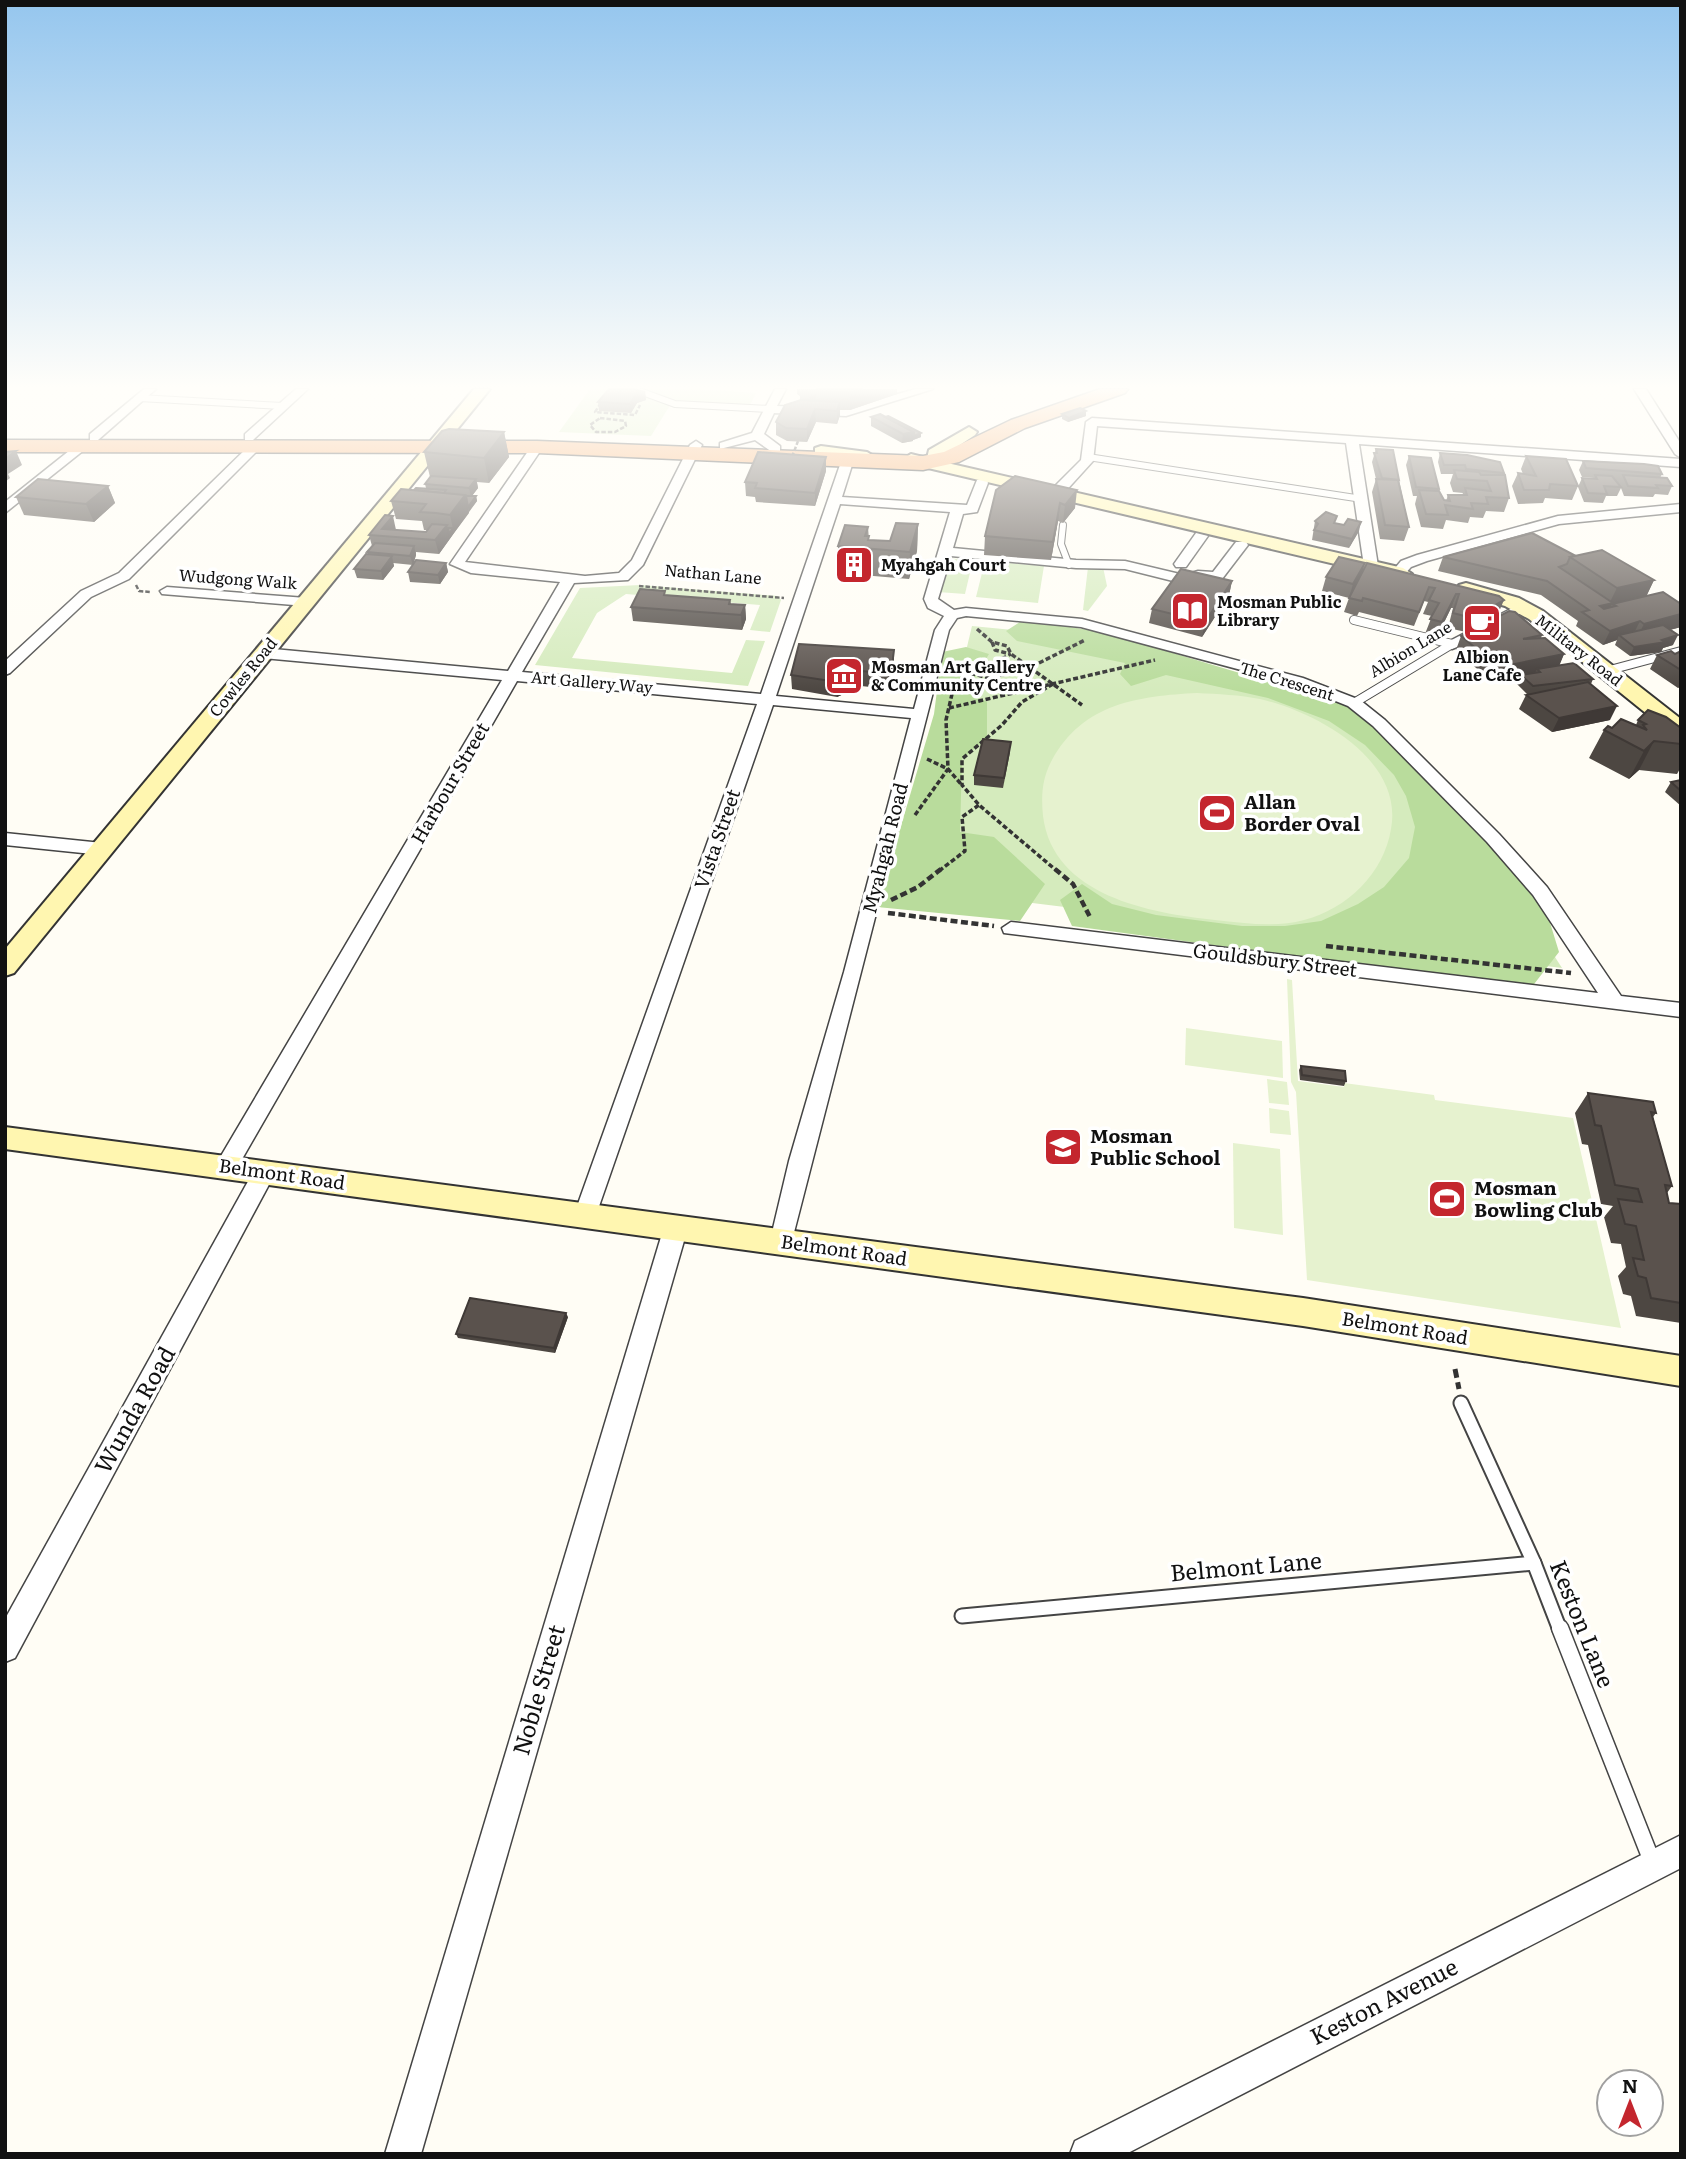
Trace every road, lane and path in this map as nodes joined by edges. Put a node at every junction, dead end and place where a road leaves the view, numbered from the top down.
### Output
1 (29, 490) edge
2 (206, 490) edge
3 (398, 490) edge
4 (508, 490) edge
5 (674, 490) edge
6 (838, 490) edge
7 (979, 490) edge
8 (1053, 490) edge
9 (1302, 490) edge
10 (1360, 490) edge
11 (1058, 491) joint
12 (1362, 499) junction
13 (835, 500) junction
14 (1681, 508) edge
15 (5, 509) edge
16 (972, 509) junction
17 (1063, 525) edge
18 (1520, 531) junction
19 (1201, 536) dead end
20 (1534, 539) edge
21 (1241, 545) dead end
22 (945, 551) junction
23 (137, 564) junction
24 (1065, 564) junction
25 (1371, 566) junction
26 (1177, 570) junction
27 (1398, 573) junction
28 (623, 577) junction
29 (1419, 578) edge
30 (569, 579) junction
31 (1452, 586) edge
32 (167, 591) joint
33 (802, 599) junction
34 (306, 602) junction
35 (1522, 607) junction
36 (952, 615) junction
37 (1354, 620) dead end
38 (975, 627) dead end
39 (1104, 629) junction
40 (992, 642) junction
41 (1452, 644) junction
42 (1681, 651) edge
43 (264, 653) junction
44 (1011, 654) junction
45 (1167, 657) dead end
46 (1039, 663) dead end
47 (934, 666) junction
48 (5, 670) edge
49 (1019, 671) dead end
50 (1606, 671) junction
51 (975, 674) junction
52 (513, 675) junction
53 (1053, 684) junction
54 (766, 699) junction
55 (1353, 703) junction
56 (1082, 705) dead end
57 (949, 708) junction
58 (921, 714) junction
59 (1681, 730) edge
60 (910, 751) junction
61 (948, 769) junction
62 (962, 785) junction
63 (979, 805) junction
64 (914, 817) dead end
65 (5, 839) edge
66 (102, 849) junction
67 (889, 890) dead end
68 (887, 902) junction
69 (1102, 920) dead end
70 (1011, 928) joint
71 (1323, 946) dead end
72 (1565, 962) dead end
73 (5, 967) edge
74 (1615, 1002) junction
75 (1681, 1010) edge
76 (5, 1138) edge
77 (226, 1167) junction
78 (264, 1173) junction
79 (585, 1215) junction
80 (676, 1227) junction
81 (782, 1241) junction
82 (1679, 1375) edge
83 (1461, 1403) dead end
84 (1534, 1563) junction
85 (962, 1616) dead end
86 (5, 1648) edge
87 (1667, 1858) edge
88 (403, 2154) edge
89 (1088, 2154) edge

1 - 15 street
2 - 23 street
3 - 34 street, Cowles Road
4 - 30 street
5 - 28 street
6 - 13 street, Vista Street
7 - 16 street
8 - 11 street
9 - 12 lane
10 - 12 street
11 - 25 street
12 - 25 street
13 - 16 street
13 - 33 street, Vista Street
14 - 18 street
16 - 22 street
17 - 24 lane
18 - 20 lane
18 - 27 street
19 - 26 street
21 - 26 street
22 - 24 street
22 - 36 street
23 - 32 path
23 - 48 street
24 - 26 street
25 - 27 street
27 - 29 street
28 - 30 street
28 - 33 path, Nathan Lane
30 - 52 street, Harbour Street
31 - 35 street, Military Road
32 - 34 street, Wudgong Walk
33 - 54 street, Vista Street
34 - 43 street, Cowles Road
35 - 41 street, Albion Lane
35 - 50 street, Military Road
36 - 39 street, The Crescent
36 - 47 street, Myahgah Road
37 - 41 lane
38 - 40 path
39 - 46 path
39 - 55 street, The Crescent
40 - 44 path
40 - 44 path
41 - 55 lane, Albion Lane
42 - 50 lane
43 - 52 street, Art Gallery Way
43 - 66 street, Cowles Road
44 - 51 path
44 - 53 path
45 - 53 path
47 - 51 path
47 - 58 street, Myahgah Road
49 - 51 path
50 - 59 street, Military Road
51 - 57 path
52 - 54 street, Art Gallery Way
52 - 77 street, Harbour Street
53 - 56 path
53 - 57 path
53 - 62 path
54 - 58 street, Art Gallery Way
54 - 79 street, Vista Street
55 - 74 street, The Crescent
57 - 61 path
58 - 60 street, Myahgah Road
60 - 61 path
60 - 81 street, Myahgah Road
61 - 62 path
61 - 64 path
62 - 63 path
63 - 68 path
63 - 69 path
65 - 66 street
66 - 73 street, Cowles Road
67 - 68 path
68 - 70 path
70 - 74 street, Gouldsbury Street
71 - 72 path
74 - 75 street, Gouldsbury Street
76 - 77 street, Belmont Road
77 - 78 street, Belmont Road
78 - 79 street, Belmont Road
78 - 86 street, Wunda Road
79 - 80 street, Belmont Road
80 - 81 street, Belmont Road
80 - 88 street, Noble Street
81 - 82 street, Belmont Road
83 - 84 lane, Keston Lane
84 - 85 lane, Belmont Lane
84 - 87 lane, Keston Lane
87 - 89 street, Keston Avenue

